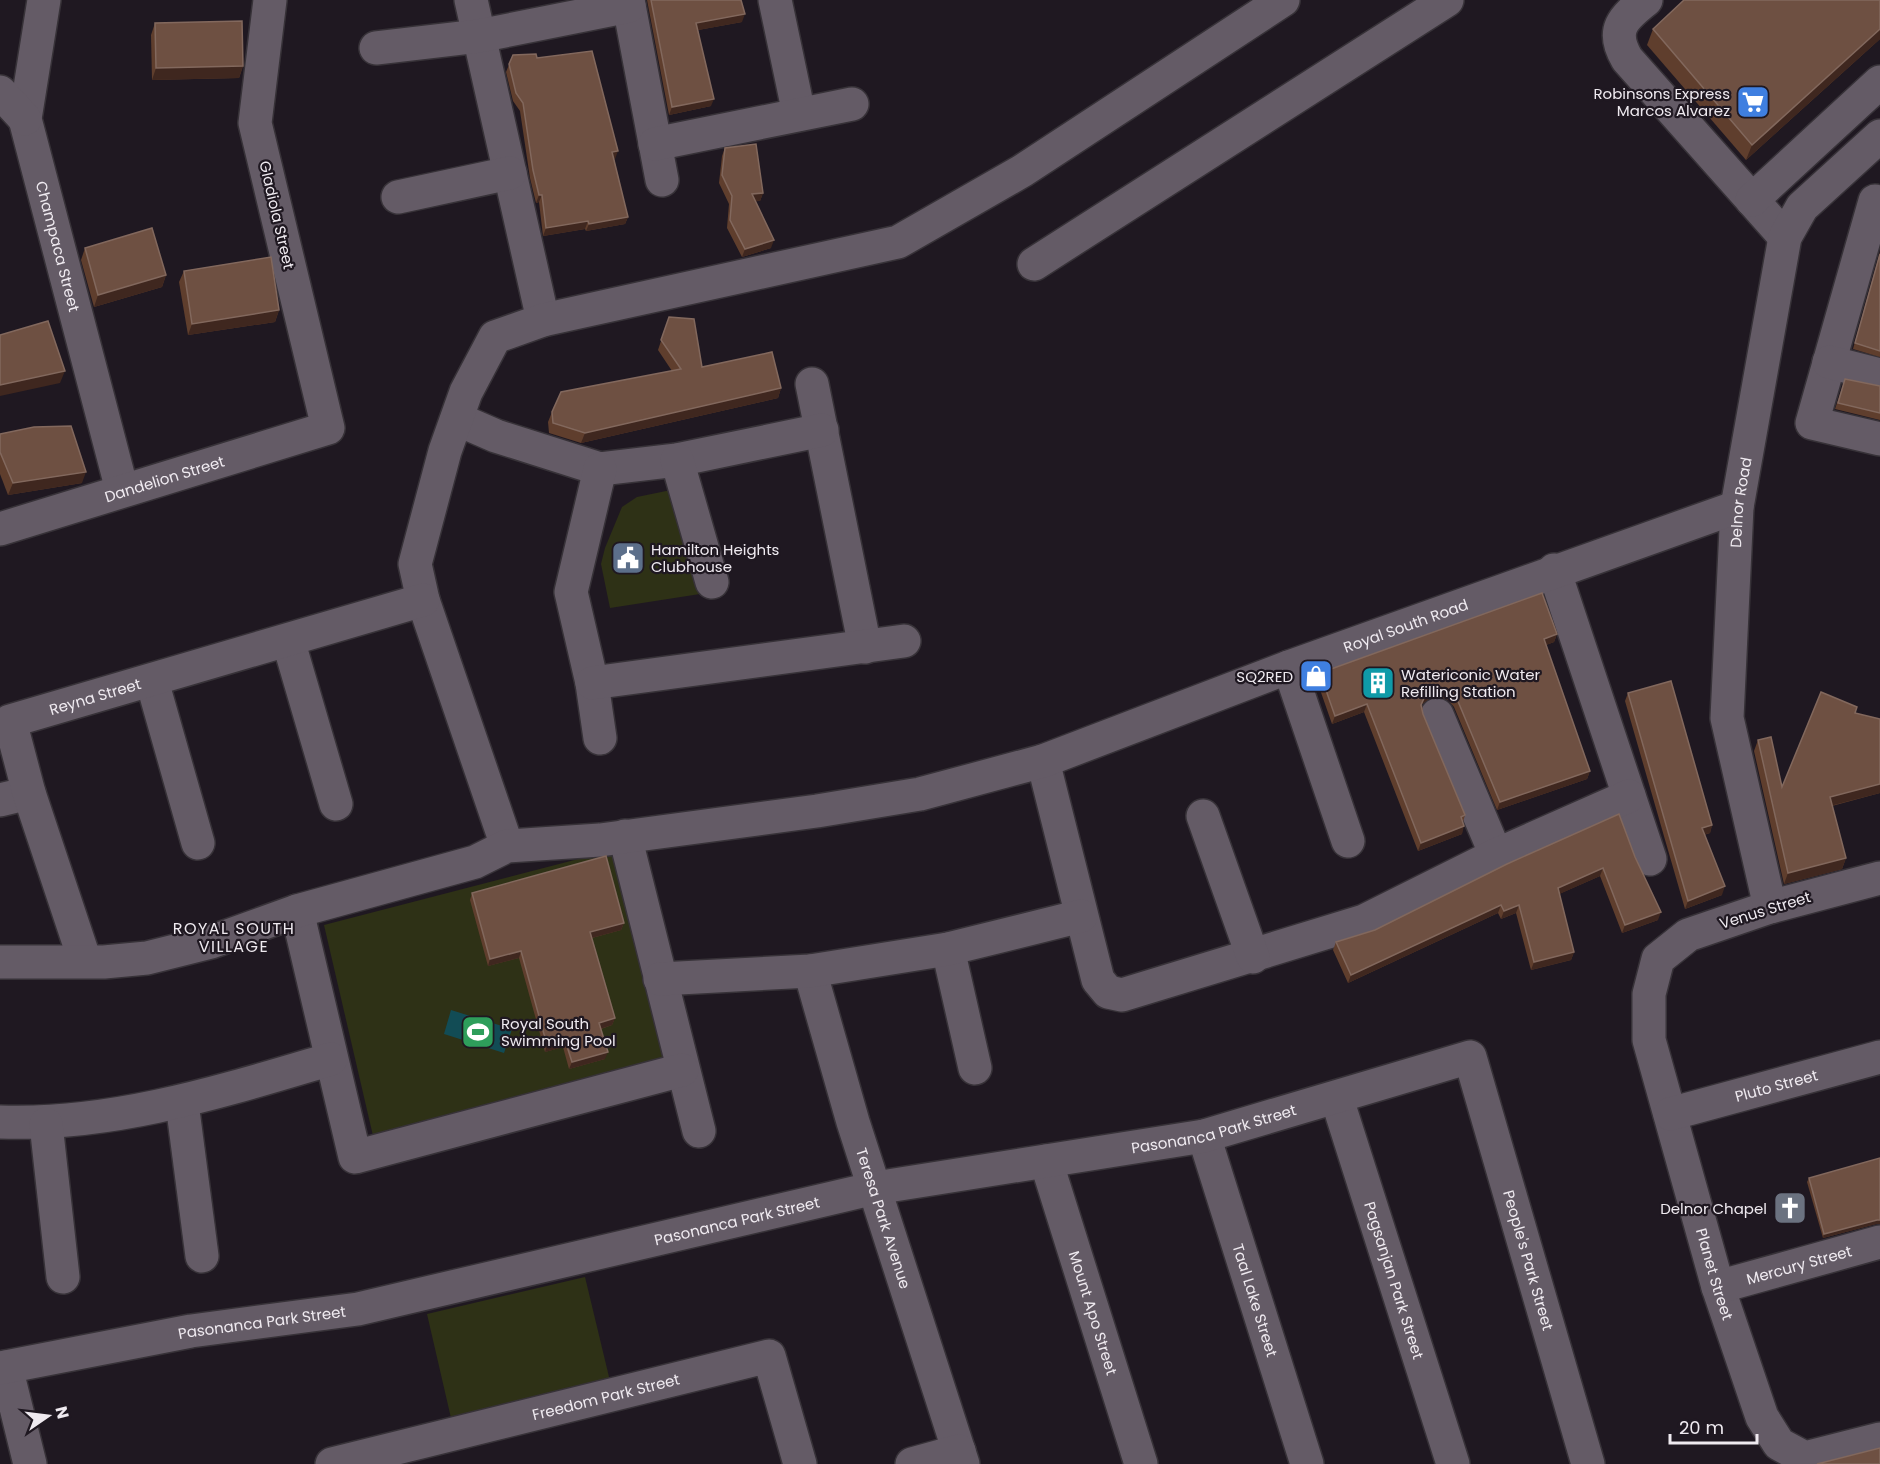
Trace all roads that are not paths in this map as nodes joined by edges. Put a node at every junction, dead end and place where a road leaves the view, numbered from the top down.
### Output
1 (44, 0) edge
2 (270, 0) edge
3 (471, 0) edge
4 (775, 0) edge
5 (1283, 0) edge
6 (1447, 0) edge
7 (629, 3) edge
8 (1629, 5) edge
9 (478, 36) junction
10 (376, 48) dead end
11 (1880, 82) edge
12 (0, 92) edge
13 (852, 104) dead end
14 (799, 114) junction
15 (25, 119) junction
16 (1880, 136) edge
17 (655, 144) junction
18 (510, 173) junction
19 (662, 180) dead end
20 (398, 197) dead end
21 (1752, 200) junction
22 (1880, 202) edge
23 (1785, 237) junction
24 (1034, 264) dead end
25 (543, 320) junction
26 (1829, 362) junction
27 (1879, 370) edge
28 (812, 384) dead end
29 (457, 419) junction
30 (328, 428) joint
31 (822, 430) junction
32 (1880, 439) edge
33 (677, 460) junction
34 (600, 469) junction
35 (122, 490) junction
36 (1737, 507) junction
37 (0, 529) edge
38 (1554, 570) junction
39 (712, 582) dead end
40 (423, 600) junction
41 (288, 640) junction
42 (904, 641) dead end
43 (865, 647) junction
44 (1289, 668) junction
45 (152, 681) junction
46 (592, 683) junction
47 (1437, 716) dead end
48 (600, 738) dead end
49 (1043, 761) junction
50 (14, 796) edge
51 (1629, 796) junction
52 (336, 804) dead end
53 (1203, 816) dead end
54 (625, 836) junction
55 (1348, 842) dead end
56 (198, 843) dead end
57 (507, 846) junction
58 (1496, 855) junction
59 (1650, 859) dead end
60 (1880, 878) edge
61 (1770, 907) junction
62 (297, 911) junction
63 (1081, 916) junction
64 (948, 949) junction
65 (1253, 957) junction
66 (1658, 959) joint
67 (85, 961) junction
68 (0, 962) edge
69 (810, 971) junction
70 (660, 979) junction
71 (1470, 1057) joint
72 (1880, 1057) edge
73 (332, 1059) junction
74 (975, 1068) dead end
75 (682, 1070) junction
76 (1337, 1099) junction
77 (182, 1103) junction
78 (1670, 1114) junction
79 (0, 1122) edge
80 (46, 1124) junction
81 (699, 1131) dead end
82 (1204, 1136) junction
83 (1046, 1161) junction
84 (875, 1188) junction
85 (1880, 1242) edge
86 (202, 1256) dead end
87 (63, 1277) dead end
88 (1718, 1287) junction
89 (3, 1368) edge
90 (1880, 1439) edge
91 (961, 1458) edge
92 (30, 1464) edge
93 (332, 1464) edge
94 (800, 1464) edge
95 (912, 1464) edge
96 (1141, 1464) edge
97 (1307, 1464) edge
98 (1453, 1464) edge
99 (1587, 1464) edge

1 - 15 street, Champaca Street
2 - 30 street, Gladiola Street
3 - 9 street
4 - 14 street
5 - 25 street
6 - 24 street
7 - 9 street
7 - 17 street
8 - 21 street
9 - 10 street
9 - 18 street
11 - 21 street
12 - 15 street
13 - 14 street
14 - 17 street
15 - 35 street, Champaca Street
16 - 23 street, Delnor Road
17 - 19 street
18 - 20 street
18 - 25 street
21 - 23 street
22 - 26 street
23 - 36 street, Delnor Road
25 - 29 street
26 - 27 street
26 - 32 street
28 - 31 street
29 - 34 street
29 - 40 street
30 - 35 street, Dandelion Street
31 - 33 street
31 - 43 street
33 - 34 street
33 - 39 street
34 - 46 street
35 - 37 street, Dandelion Street
36 - 38 street, Royal South Road
36 - 61 street, Delnor Road
38 - 44 street, Royal South Road
38 - 51 street
40 - 41 street, Reyna Street
40 - 57 street
41 - 45 street, Reyna Street
41 - 52 street
42 - 43 street
43 - 46 street
44 - 49 street, Royal South Road
44 - 55 street
45 - 50 street, Reyna Street
45 - 56 street
46 - 48 street
47 - 58 street
49 - 54 street, Royal South Road
49 - 63 street
50 - 67 street, Reyna Street
51 - 58 street
51 - 59 street
53 - 65 street
54 - 57 street, Royal South Road
54 - 70 street
57 - 62 street
58 - 65 street
60 - 61 street, Venus Street
61 - 66 street, Venus Street
62 - 67 street
62 - 73 street
63 - 64 street
63 - 65 street
64 - 69 street
64 - 74 street
66 - 78 street, Planet Street
67 - 68 street
69 - 70 street
69 - 84 street, Teresa Park Avenue
70 - 75 street
71 - 76 street, Pasonanca Park Street
71 - 99 street, People's Park Street
72 - 78 street, Pluto Street
73 - 75 street
73 - 77 street
75 - 81 street
76 - 82 street, Pasonanca Park Street
76 - 98 street, Pagsanjan Park Street
77 - 80 street
77 - 86 street
78 - 88 street, Planet Street
79 - 80 street
80 - 87 street
82 - 83 street, Pasonanca Park Street
82 - 97 street, Taal Lake Street
83 - 84 street, Pasonanca Park Street
83 - 96 street, Mount Apo Street
84 - 89 street, Pasonanca Park Street
84 - 91 street, Teresa Park Avenue
85 - 88 street, Mercury Street
88 - 90 street, Planet Street
89 - 92 street
91 - 95 street
93 - 94 street, Freedom Park Street

